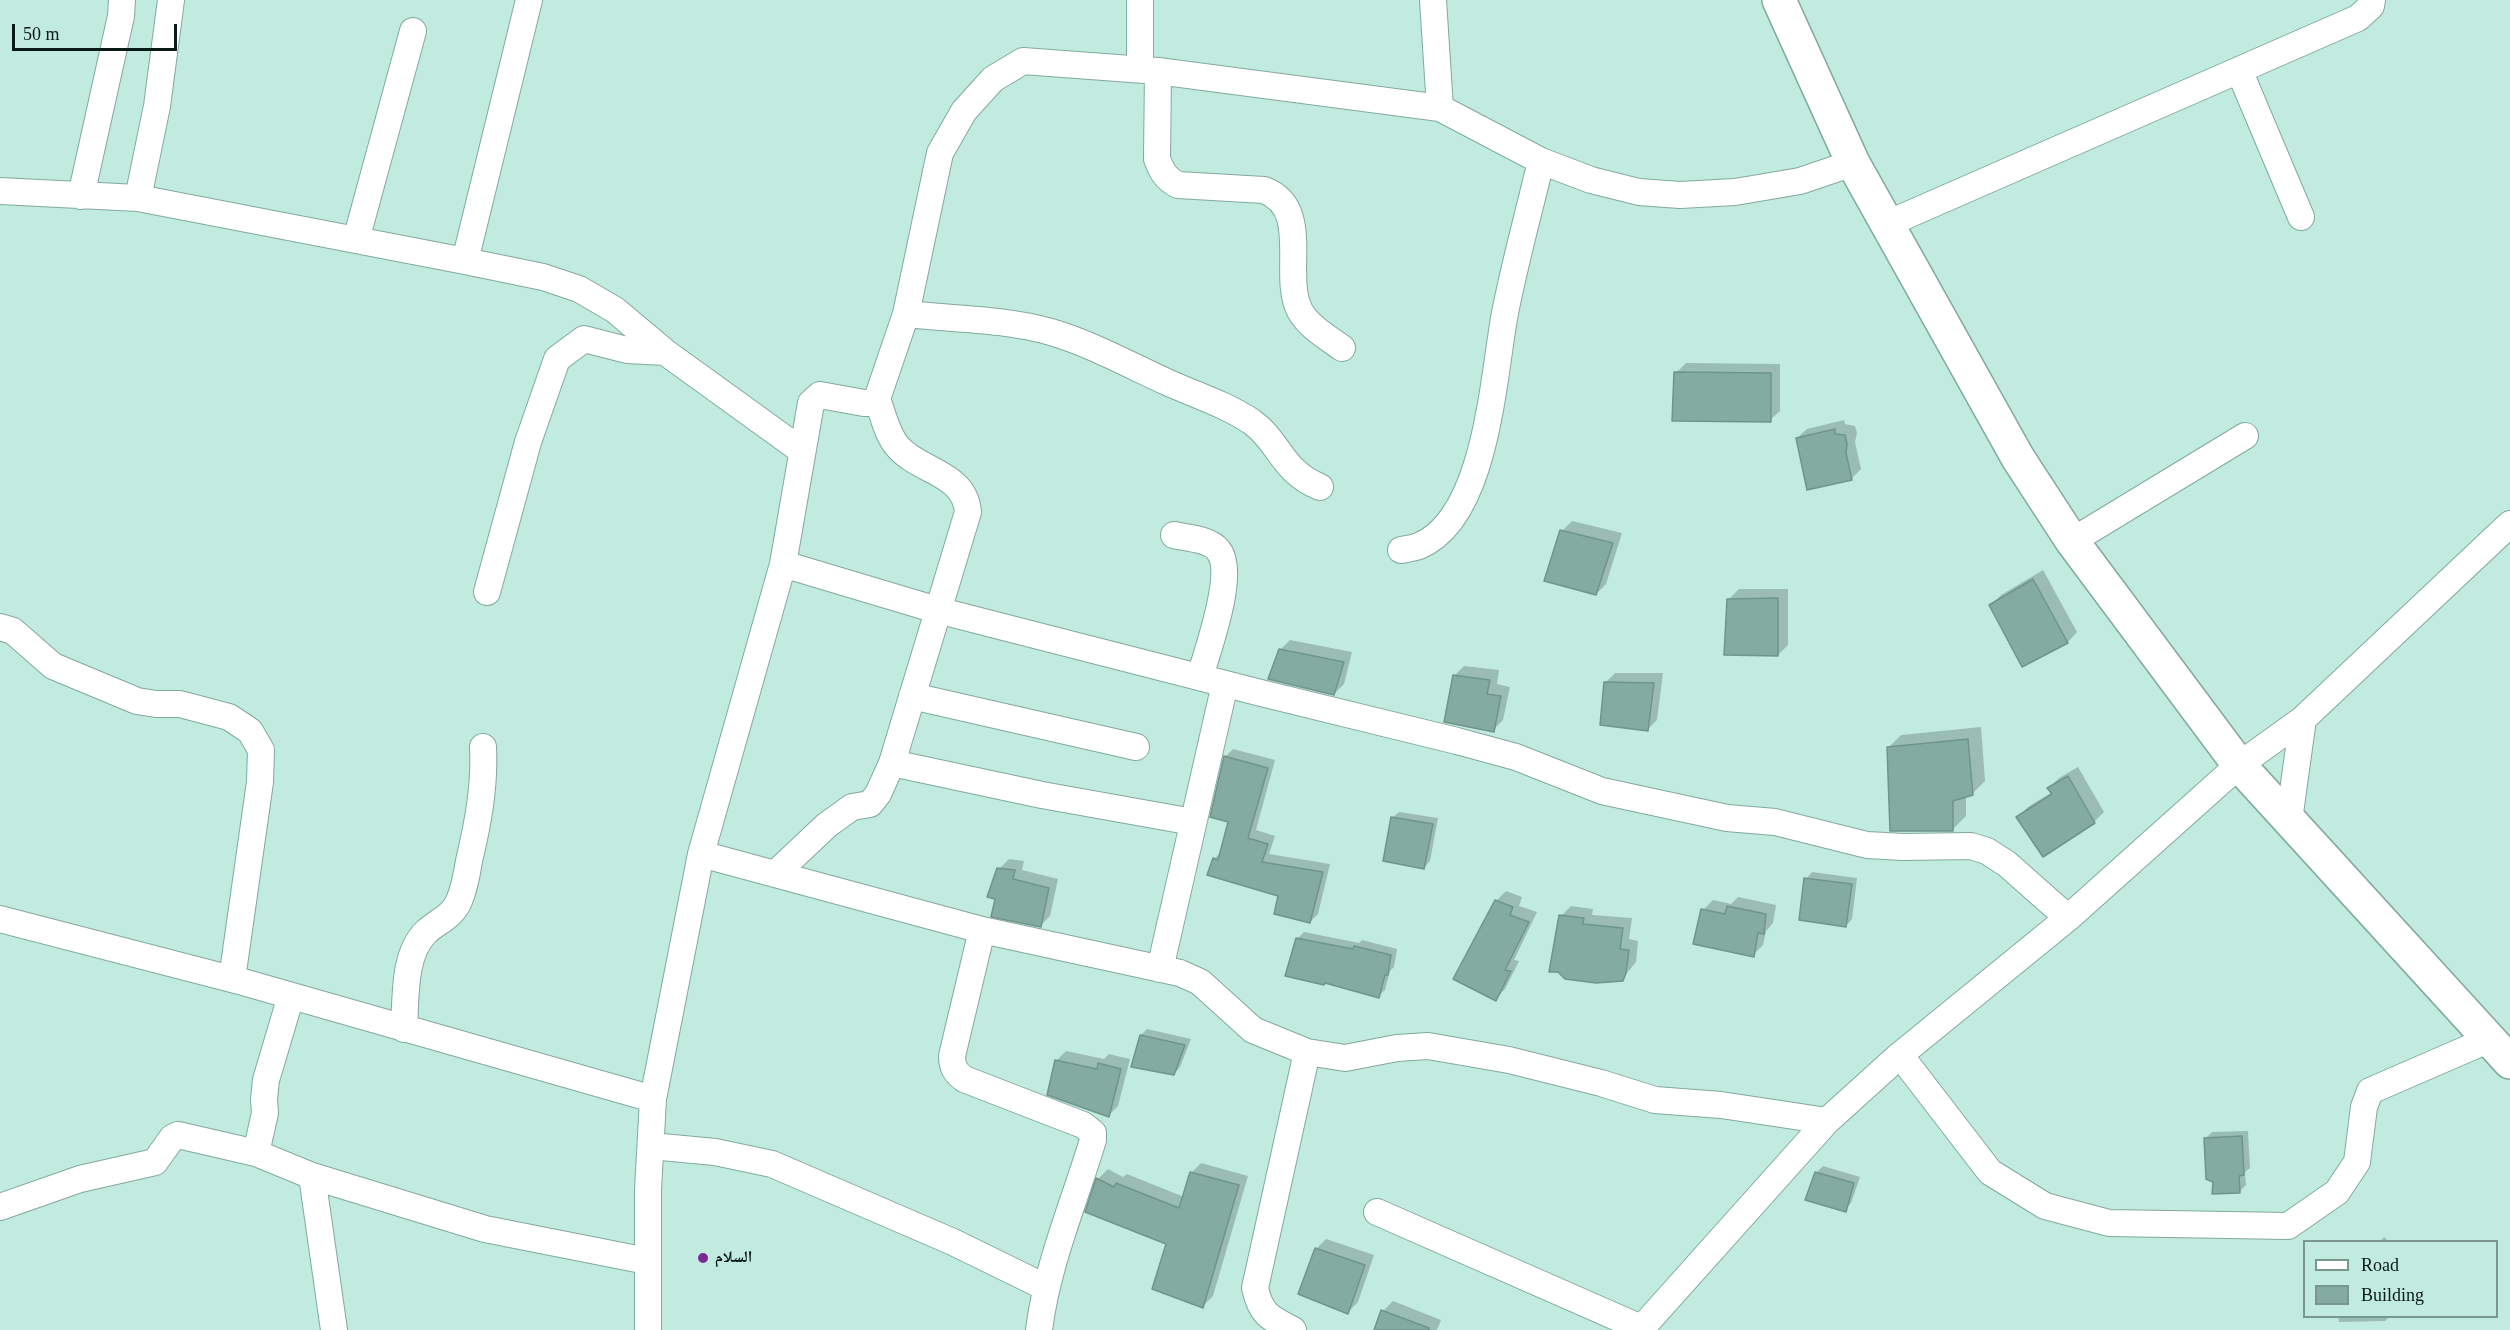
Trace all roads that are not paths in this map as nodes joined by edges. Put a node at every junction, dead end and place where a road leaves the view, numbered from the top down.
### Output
1 (122, 0) edge
2 (171, 0) edge
3 (529, 0) edge
4 (1140, 0) edge
5 (1433, 0) edge
6 (1779, 0) edge
7 (2372, 0) edge
8 (413, 31) dead end
9 (1149, 70) junction
10 (2239, 70) junction
11 (1440, 108) junction
12 (1541, 161) junction
13 (1852, 163) junction
14 (0, 191) edge
15 (81, 196) junction
16 (138, 198) junction
17 (2301, 217) dead end
18 (1887, 224) junction
19 (356, 240) junction
20 (465, 261) junction
21 (906, 314) junction
22 (1342, 348) dead end
23 (665, 352) junction
24 (878, 399) junction
25 (2245, 436) dead end
26 (802, 452) junction
27 (1320, 487) dead end
28 (2510, 524) edge
29 (1174, 535) dead end
30 (2072, 541) junction
31 (1401, 550) dead end
32 (783, 564) junction
33 (487, 592) dead end
34 (937, 610) junction
35 (0, 627) edge
36 (1200, 678) junction
37 (1225, 684) junction
38 (912, 696) junction
39 (2302, 719) junction
40 (483, 747) dead end
41 (1136, 747) dead end
42 (892, 763) junction
43 (2239, 765) junction
44 (2289, 820) junction
45 (1194, 822) junction
46 (701, 854) junction
47 (775, 874) junction
48 (2068, 918) junction
49 (0, 920) edge
50 (981, 930) junction
51 (1160, 969) junction
52 (232, 979) junction
53 (291, 996) junction
54 (404, 1029) junction
55 (2500, 1050) edge
56 (1306, 1052) junction
57 (1900, 1055) junction
58 (652, 1099) junction
59 (1827, 1121) junction
60 (651, 1146) junction
61 (256, 1153) junction
62 (312, 1176) junction
63 (0, 1208) edge
64 (1377, 1212) dead end
65 (647, 1261) junction
66 (1046, 1287) junction
67 (1641, 1329) edge
68 (334, 1330) edge
69 (648, 1330) edge
70 (1039, 1330) edge
71 (1293, 1330) edge

1 - 15 street
2 - 16 street
3 - 20 street
4 - 9 street
5 - 11 street
6 - 13 street
7 - 10 street
8 - 19 street
9 - 11 street
9 - 21 street
9 - 22 street
10 - 17 street
10 - 18 street
11 - 12 street
12 - 13 street
12 - 31 street
13 - 18 street
14 - 15 street
15 - 16 street
16 - 19 street
18 - 30 street
19 - 20 street
20 - 23 street
21 - 24 street
21 - 27 street
23 - 26 street
23 - 33 street
24 - 26 street
24 - 34 street
25 - 30 street
26 - 32 street
28 - 39 street
29 - 36 street
30 - 43 street
32 - 34 street
32 - 46 street
34 - 36 street
34 - 38 street
35 - 52 street
36 - 37 street
37 - 45 street
37 - 48 street
38 - 41 street
38 - 42 street
39 - 43 street
39 - 44 street
40 - 54 street
42 - 45 street
42 - 47 street
43 - 44 street
43 - 48 street
44 - 55 street
45 - 51 street
46 - 47 street
46 - 58 street
47 - 50 street
48 - 57 street
49 - 52 street
50 - 51 street
50 - 66 street
51 - 56 street
52 - 53 street
53 - 54 street
53 - 61 street
54 - 58 street
55 - 57 street
56 - 59 street
56 - 71 street
57 - 59 street
58 - 60 street
59 - 67 street
60 - 65 street
60 - 66 street
61 - 62 street
61 - 63 street
62 - 65 street
62 - 68 street
64 - 67 street
65 - 69 street
66 - 70 street

